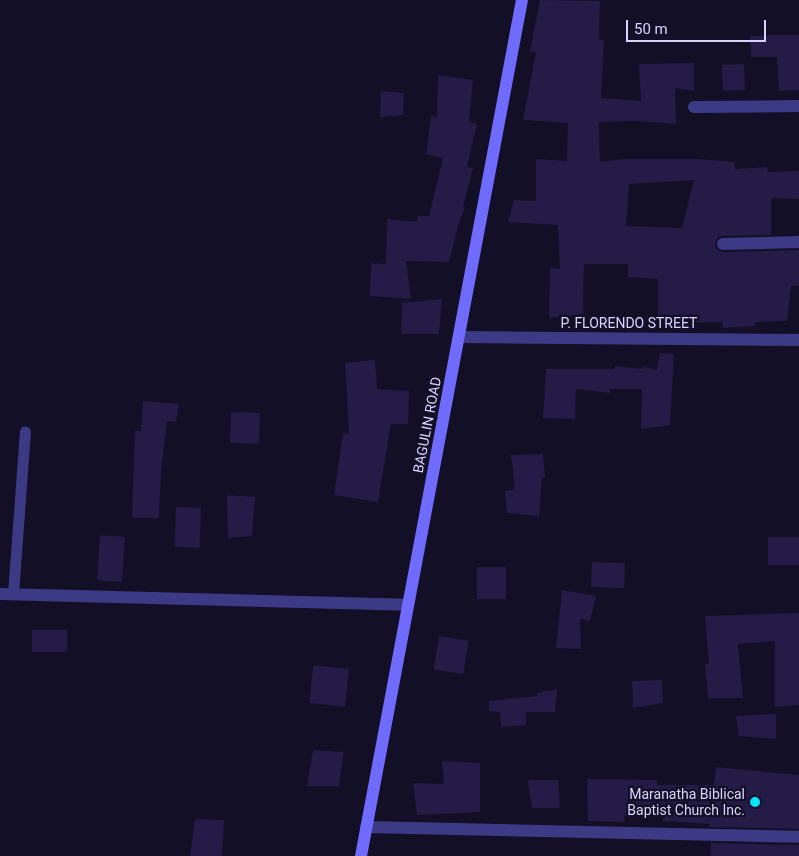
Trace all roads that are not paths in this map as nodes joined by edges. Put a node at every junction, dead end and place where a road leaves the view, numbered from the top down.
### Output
1 (522, 0) edge
2 (799, 106) edge
3 (694, 107) dead end
4 (799, 242) edge
5 (723, 244) dead end
6 (459, 337) junction
7 (799, 340) edge
8 (25, 432) dead end
9 (6, 594) edge
10 (407, 605) junction
11 (366, 828) junction
12 (799, 837) edge
13 (360, 856) edge

1 - 6 main road, BAGULIN ROAD
2 - 3 street
4 - 5 street
6 - 7 street, P. FLORENDO STREET
6 - 10 main road, BAGULIN ROAD
8 - 9 lane
9 - 10 street
10 - 11 main road, BAGULIN ROAD
11 - 12 street
11 - 13 main road, BAGULIN ROAD

